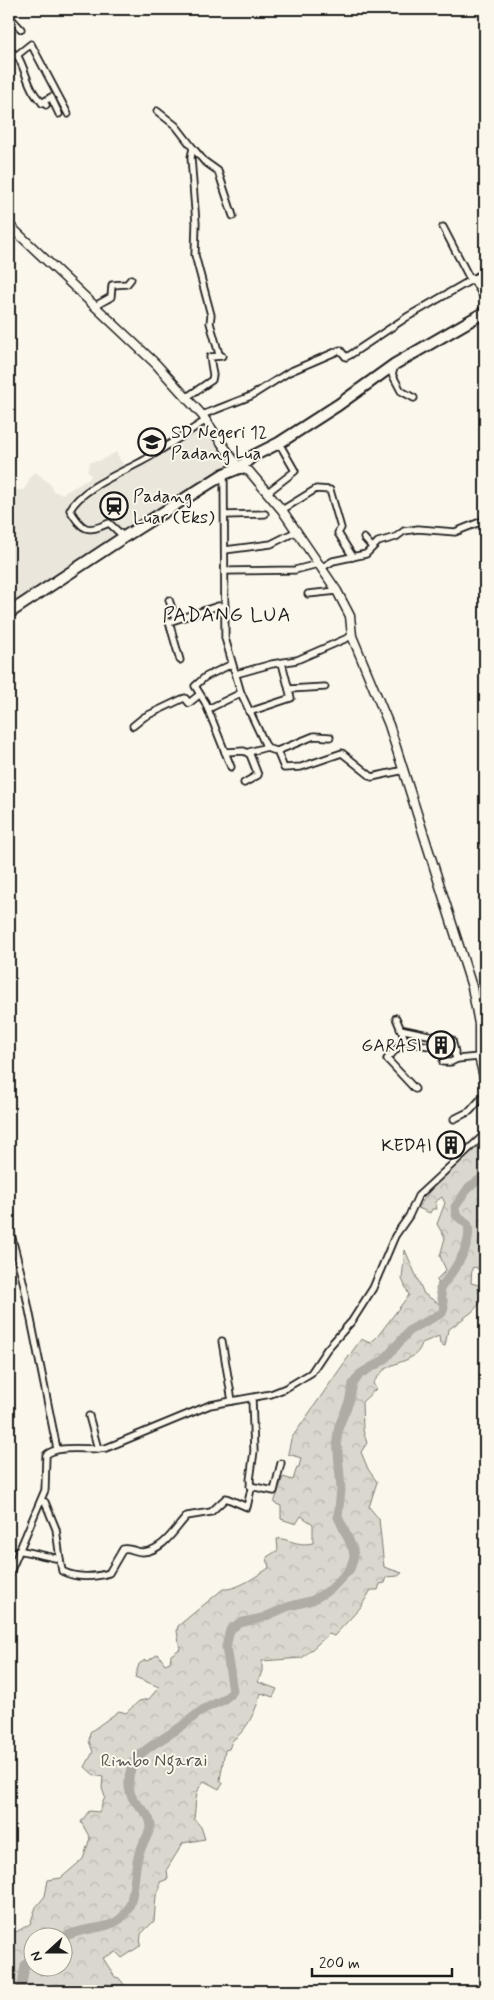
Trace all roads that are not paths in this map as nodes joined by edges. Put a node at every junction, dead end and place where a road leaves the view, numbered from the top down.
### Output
1 (9, 16) edge
2 (21, 29) dead end
3 (9, 49) edge
4 (17, 55) junction
5 (157, 111) dead end
6 (59, 114) dead end
7 (68, 114) dead end
8 (193, 148) junction
9 (233, 216) dead end
10 (9, 225) edge
11 (443, 227) dead end
12 (485, 272) edge
13 (131, 279) dead end
14 (471, 279) junction
15 (485, 299) edge
16 (95, 306) junction
17 (485, 312) edge
18 (395, 364) junction
19 (187, 397) junction
20 (414, 398) dead end
21 (204, 418) junction
22 (279, 443) junction
23 (239, 468) junction
24 (224, 474) junction
25 (268, 492) junction
26 (282, 510) junction
27 (266, 514) dead end
28 (225, 515) junction
29 (485, 520) edge
30 (297, 531) junction
31 (124, 537) junction
32 (364, 538) dead end
33 (372, 547) junction
34 (225, 550) junction
35 (353, 557) junction
36 (320, 566) junction
37 (226, 571) junction
38 (338, 591) junction
39 (308, 594) dead end
40 (169, 600) dead end
41 (224, 606) junction
42 (9, 613) edge
43 (176, 619) junction
44 (352, 636) junction
45 (180, 660) dead end
46 (282, 662) junction
47 (232, 664) junction
48 (236, 674) junction
49 (325, 687) dead end
50 (289, 689) junction
51 (241, 693) junction
52 (193, 699) junction
53 (208, 709) junction
54 (249, 712) junction
55 (134, 726) dead end
56 (330, 736) dead end
57 (267, 747) junction
58 (277, 751) junction
59 (225, 752) junction
60 (249, 754) junction
61 (231, 767) dead end
62 (404, 770) junction
63 (244, 783) dead end
64 (396, 1018) dead end
65 (400, 1029) junction
66 (404, 1041) junction
67 (455, 1052) junction
68 (479, 1057) junction
69 (458, 1058) junction
70 (443, 1062) dead end
71 (485, 1081) edge
72 (415, 1089) dead end
73 (485, 1094) edge
74 (454, 1119) dead end
75 (485, 1134) edge
76 (9, 1226) edge
77 (222, 1341) dead end
78 (252, 1399) junction
79 (232, 1402) junction
80 (89, 1416) dead end
81 (58, 1449) junction
82 (98, 1450) junction
83 (281, 1463) dead end
84 (250, 1486) junction
85 (40, 1501) junction
86 (18, 1550) junction
87 (60, 1559) junction
88 (9, 1575) edge
89 (9, 1989) edge
90 (13, 1991) edge

1 - 2 street
3 - 4 street
4 - 6 street
4 - 7 street
5 - 8 street
8 - 9 street
8 - 19 street
10 - 16 main road
11 - 14 street
12 - 14 street
13 - 16 street
14 - 15 street
14 - 21 street
16 - 19 main road
17 - 18 highway
18 - 20 street
18 - 22 highway
19 - 21 main road
21 - 23 main road
21 - 31 street
22 - 23 highway
22 - 25 street
23 - 24 highway
23 - 25 main road
24 - 28 street
24 - 31 highway
25 - 26 main road
26 - 30 main road
26 - 35 street
27 - 28 street
28 - 34 street
29 - 33 street
30 - 34 street
30 - 36 main road
31 - 42 highway
32 - 33 street
33 - 35 street
34 - 37 street
35 - 36 street
36 - 37 street
36 - 38 main road
37 - 41 street
38 - 39 street
38 - 44 main road
40 - 43 street
41 - 43 street
41 - 47 street
43 - 45 street
44 - 46 street
44 - 62 main road
46 - 48 street
46 - 50 street
47 - 48 street
47 - 52 street
48 - 51 street
49 - 50 street
50 - 54 street
51 - 53 street
51 - 54 street
52 - 53 street
52 - 55 street
53 - 59 street
54 - 57 street
56 - 58 street
57 - 58 street
57 - 60 street
58 - 62 street
59 - 60 street
59 - 61 street
60 - 63 street
62 - 68 main road
64 - 65 street
65 - 66 street
65 - 67 street
66 - 67 street
66 - 72 street
67 - 69 street
68 - 69 street
68 - 71 main road
69 - 70 street
73 - 74 street
75 - 78 street
76 - 81 street
77 - 79 street
78 - 79 street
78 - 84 street
79 - 82 street
80 - 82 street
81 - 82 street
81 - 85 street
83 - 84 street
84 - 87 street
85 - 86 street
85 - 87 street
86 - 87 street
86 - 88 street
89 - 90 street

